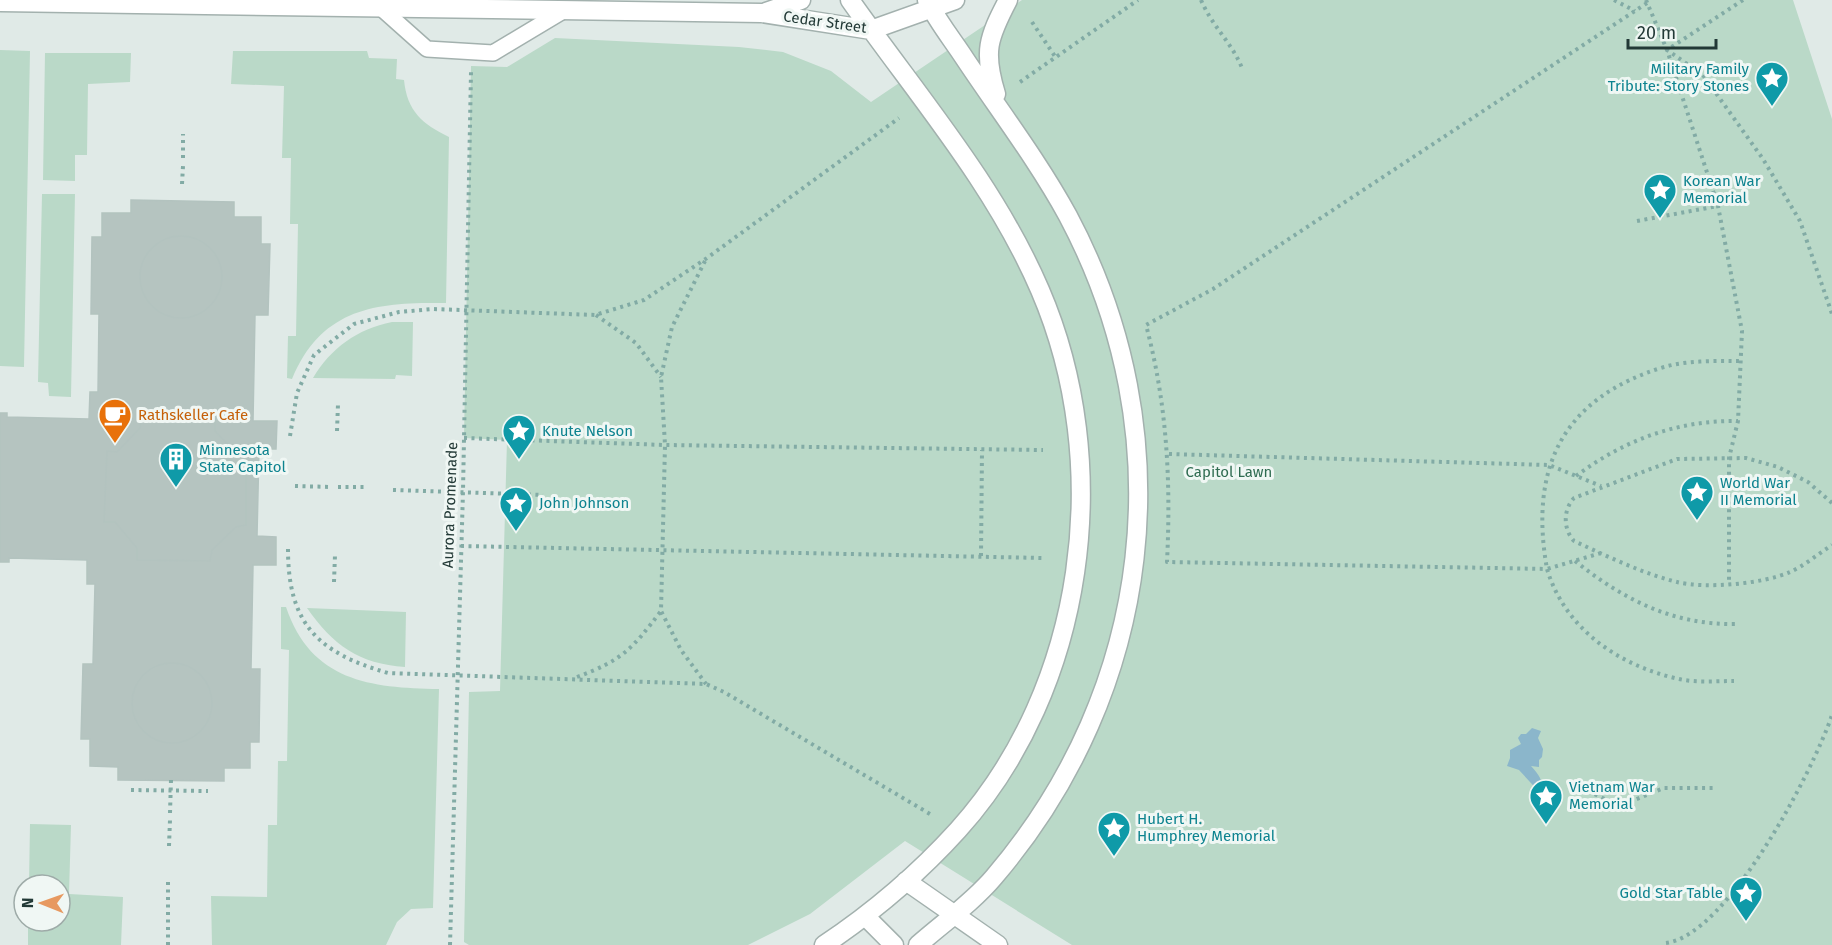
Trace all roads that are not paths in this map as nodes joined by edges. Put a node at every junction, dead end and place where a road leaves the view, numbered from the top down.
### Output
1 (801, 0) edge
2 (850, 0) edge
3 (955, 0) edge
4 (1008, 0) edge
5 (0, 2) edge
6 (930, 5) edge
7 (381, 8) junction
8 (563, 11) junction
9 (762, 13) junction
10 (871, 30) junction
11 (1002, 113) junction
12 (906, 881) junction
13 (954, 913) junction
14 (864, 916) junction
15 (824, 945) edge
16 (894, 945) edge
17 (918, 945) edge
18 (998, 945) edge

1 - 9 street, Cedar Street
2 - 10 street
3 - 6 street, Cedar Street
4 - 11 street
5 - 7 street, Cedar Street
6 - 10 street, Cedar Street
6 - 11 street
7 - 8 street, Cedar Street
7 - 8 lane
8 - 9 street, Cedar Street
9 - 10 street, Cedar Street
10 - 12 street
11 - 13 street
12 - 13 street
12 - 14 street
13 - 17 street
13 - 18 street
14 - 15 street
14 - 16 street

